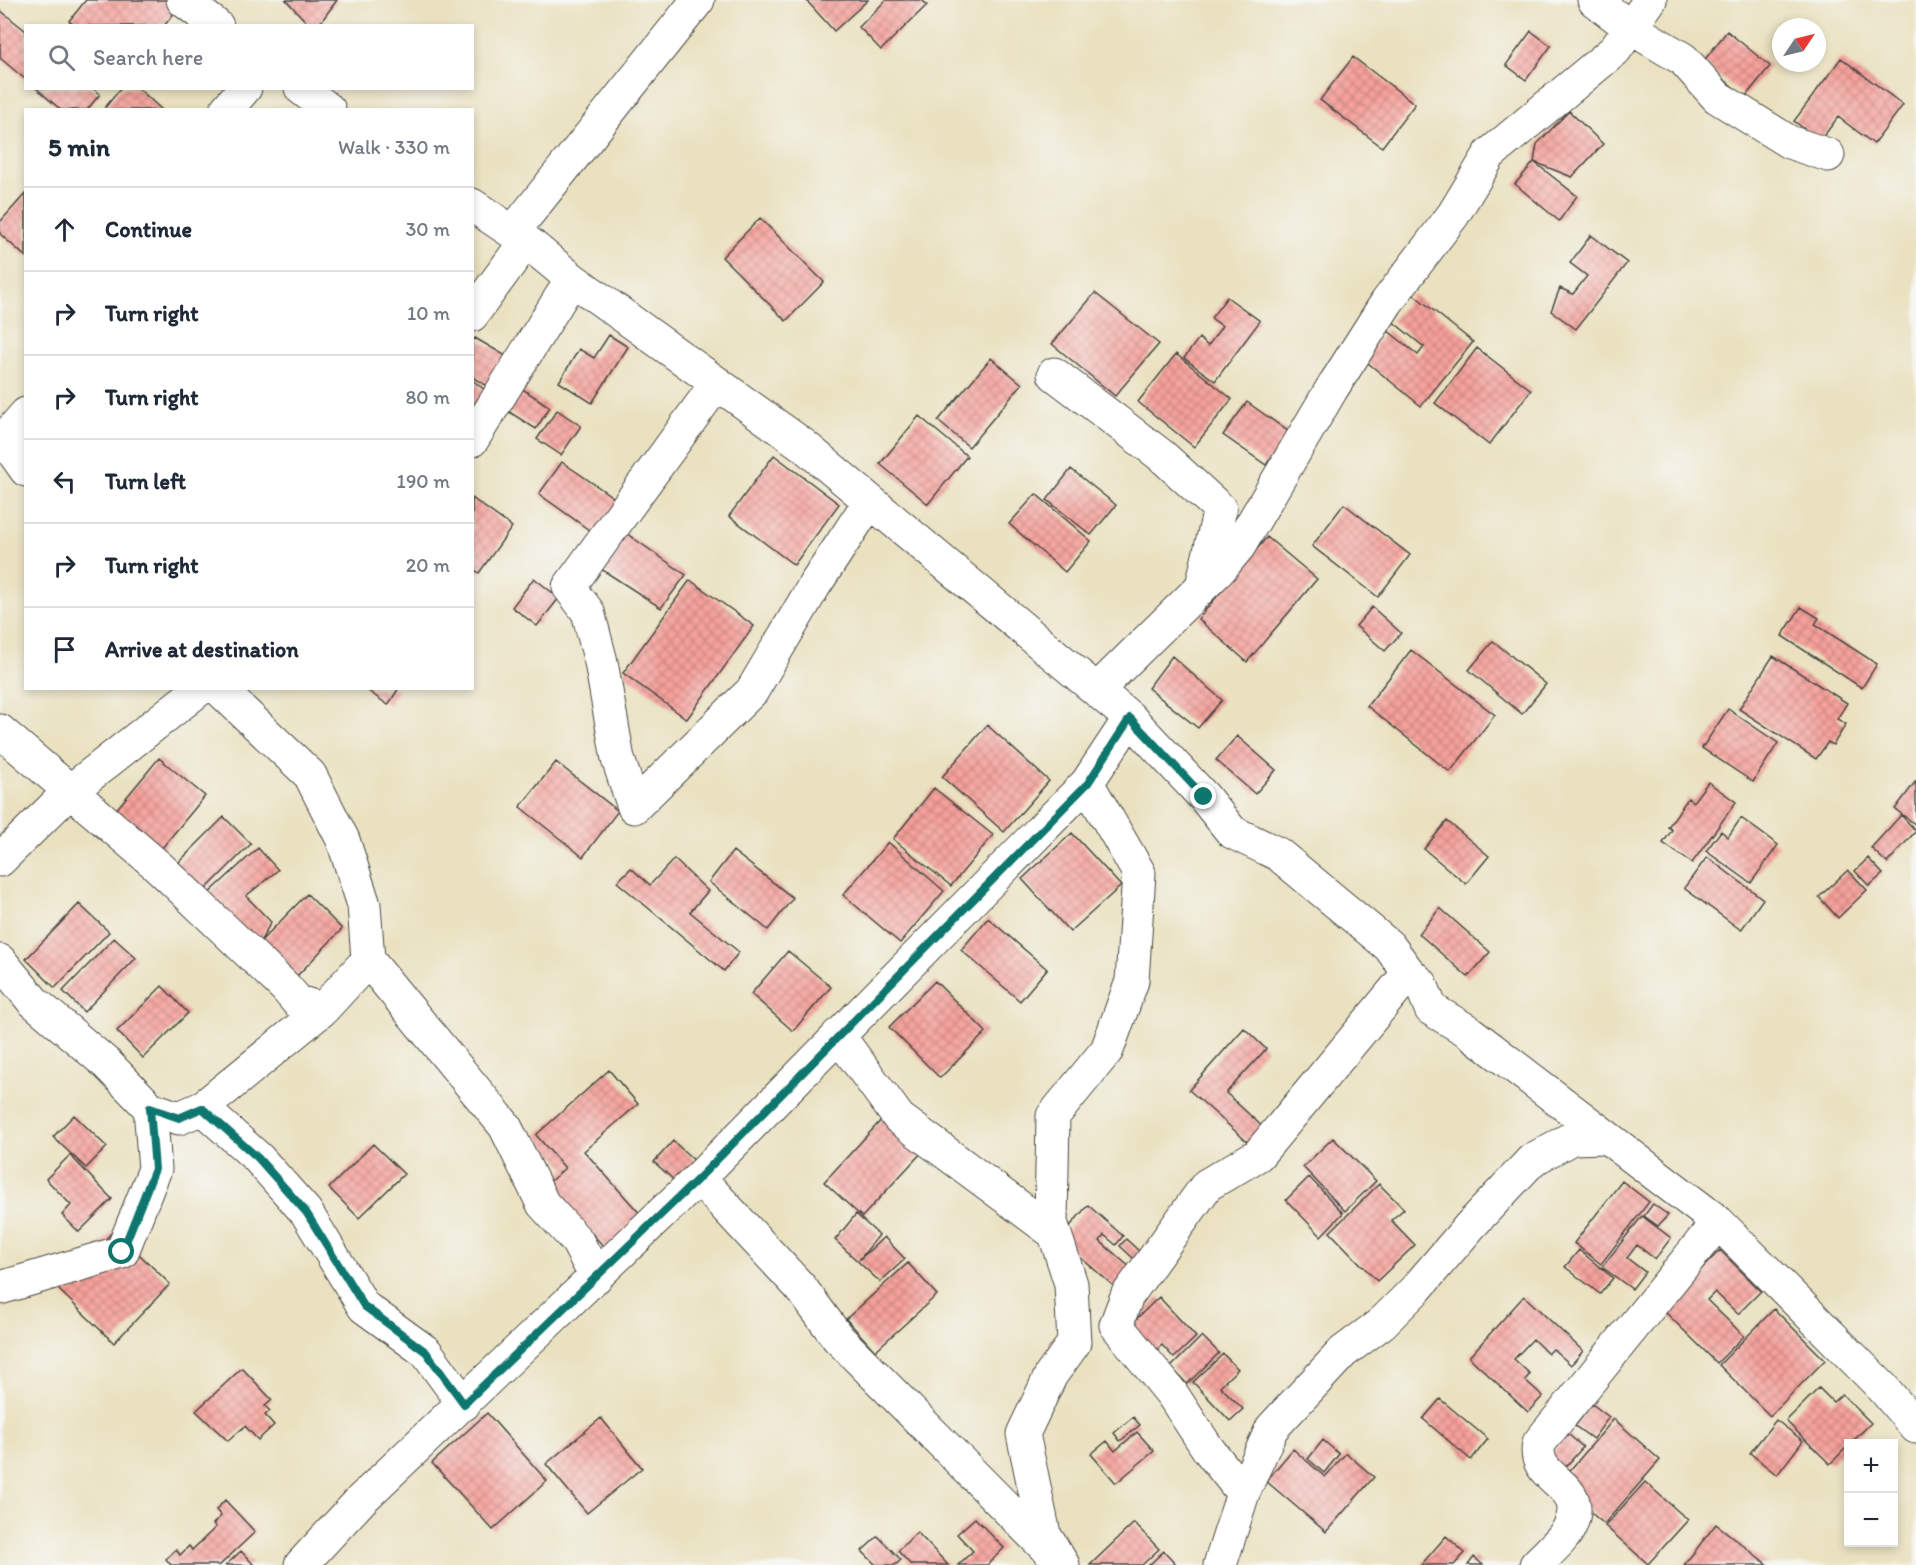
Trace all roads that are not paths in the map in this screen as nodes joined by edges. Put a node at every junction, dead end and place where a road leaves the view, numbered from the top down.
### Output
1 (183, 0) edge
2 (698, 0) edge
3 (1594, 0) edge
4 (1650, 0) edge
5 (214, 24) edge
6 (1631, 28) junction
7 (243, 90) edge
8 (304, 90) edge
9 (228, 108) edge
10 (326, 108) edge
11 (1828, 155) dead end
12 (474, 207) edge
13 (519, 236) junction
14 (572, 279) junction
15 (474, 312) edge
16 (1054, 374) dead end
17 (717, 383) junction
18 (24, 416) edge
19 (474, 437) edge
20 (2, 440) edge
21 (24, 468) edge
22 (870, 501) junction
23 (1201, 587) junction
24 (198, 690) edge
25 (220, 690) edge
26 (1097, 690) junction
27 (1130, 718) junction
28 (0, 731) edge
29 (1088, 783) junction
30 (69, 792) junction
31 (0, 860) edge
32 (369, 960) junction
33 (0, 961) edge
34 (1408, 973) junction
35 (322, 1010) junction
36 (838, 1035) junction
37 (150, 1108) junction
38 (202, 1108) junction
39 (1606, 1137) junction
40 (699, 1178) junction
41 (1718, 1222) junction
42 (1054, 1233) junction
43 (596, 1277) junction
44 (0, 1288) edge
45 (464, 1404) junction
46 (1916, 1427) edge
47 (1243, 1493) junction
48 (1062, 1564) edge
49 (301, 1565) edge
50 (1220, 1565) edge
51 (1536, 1565) edge

1 - 5 street
2 - 13 street
3 - 6 street
4 - 6 street
6 - 11 street
6 - 23 street
7 - 9 street
8 - 10 street
12 - 13 street
13 - 14 street
13 - 15 street
14 - 17 street
14 - 19 street
16 - 23 street
17 - 22 street
17 - 22 street
18 - 20 street
20 - 21 street
22 - 26 street
23 - 26 street
24 - 30 street
25 - 32 street
26 - 27 street
27 - 29 street
27 - 34 street
28 - 30 street
29 - 36 street
29 - 42 street
30 - 31 street
30 - 35 street
32 - 35 street
32 - 43 street
33 - 37 street
34 - 39 street
34 - 47 street
35 - 38 street
36 - 40 street
36 - 42 street
37 - 38 street
37 - 44 street
38 - 45 street
39 - 41 street
39 - 47 street
40 - 43 street
40 - 48 street
41 - 46 street
41 - 51 street
42 - 48 street
43 - 45 street
45 - 49 street
47 - 50 street

